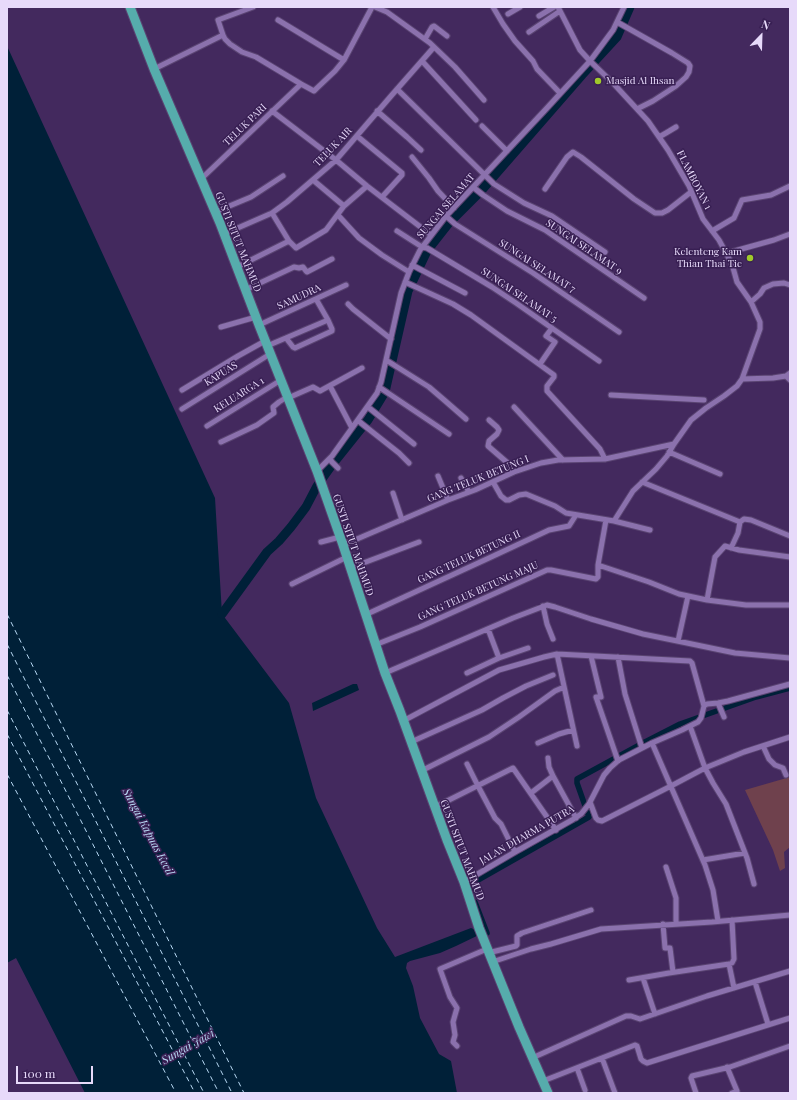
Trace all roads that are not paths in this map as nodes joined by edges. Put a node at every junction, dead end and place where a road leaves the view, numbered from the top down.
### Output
1 (130, 7) edge
2 (253, 7) edge
3 (374, 7) edge
4 (390, 7) edge
5 (493, 7) edge
6 (520, 7) edge
7 (554, 7) edge
8 (624, 7) edge
9 (559, 9) edge
10 (387, 12) junction
11 (508, 14) dead end
12 (540, 16) dead end
13 (278, 20) dead end
14 (619, 23) junction
15 (529, 32) dead end
16 (223, 35) junction
17 (448, 36) dead end
18 (425, 39) junction
19 (434, 47) junction
20 (344, 60) junction
21 (422, 61) junction
22 (590, 61) junction
23 (154, 69) junction
24 (301, 84) junction
25 (397, 89) junction
26 (560, 93) junction
27 (484, 100) dead end
28 (637, 109) junction
29 (272, 111) junction
30 (377, 111) junction
31 (476, 120) dead end
32 (482, 126) dead end
33 (676, 127) dead end
34 (357, 136) junction
35 (659, 137) junction
36 (421, 150) dead end
37 (507, 151) junction
38 (412, 157) dead end
39 (336, 160) junction
40 (284, 176) dead end
41 (487, 176) junction
42 (201, 179) junction
43 (313, 180) junction
44 (367, 186) junction
45 (790, 186) edge
46 (475, 189) junction
47 (545, 190) dead end
48 (691, 192) junction
49 (382, 197) junction
50 (344, 206) junction
51 (454, 208) junction
52 (215, 212) junction
53 (272, 213) junction
54 (338, 214) junction
55 (447, 218) junction
56 (396, 231) dead end
57 (712, 231) junction
58 (224, 234) junction
59 (790, 234) edge
60 (431, 235) junction
61 (289, 240) junction
62 (424, 247) junction
63 (605, 252) dead end
64 (727, 253) junction
65 (332, 259) dead end
66 (237, 267) junction
67 (416, 268) junction
68 (409, 272) junction
69 (407, 283) junction
70 (346, 285) dead end
71 (790, 285) edge
72 (246, 290) junction
73 (465, 293) dead end
74 (644, 298) dead end
75 (316, 300) junction
76 (751, 302) junction
77 (348, 304) dead end
78 (328, 320) junction
79 (258, 321) junction
80 (221, 327) dead end
81 (552, 328) junction
82 (619, 332) dead end
83 (286, 338) junction
84 (391, 339) junction
85 (268, 347) junction
86 (387, 361) junction
87 (599, 361) dead end
88 (540, 364) junction
89 (362, 368) dead end
90 (788, 375) edge
91 (742, 379) junction
92 (281, 380) junction
93 (790, 380) edge
94 (330, 386) junction
95 (182, 390) dead end
96 (383, 390) junction
97 (610, 395) dead end
98 (287, 398) junction
99 (369, 408) junction
100 (514, 408) dead end
101 (706, 408) junction
102 (182, 409) dead end
103 (466, 419) dead end
104 (489, 420) dead end
105 (359, 422) junction
106 (207, 426) dead end
107 (352, 428) junction
108 (449, 434) dead end
109 (221, 442) dead end
110 (414, 444) dead end
111 (674, 444) junction
112 (669, 452) junction
113 (605, 459) junction
114 (563, 460) junction
115 (409, 463) dead end
116 (514, 472) junction
117 (318, 473) junction
118 (720, 474) dead end
119 (438, 476) dead end
120 (461, 478) dead end
121 (493, 482) junction
122 (642, 482) junction
123 (469, 492) junction
124 (393, 493) dead end
125 (448, 500) junction
126 (576, 515) junction
127 (402, 520) junction
128 (606, 520) junction
129 (614, 521) junction
130 (740, 522) junction
131 (650, 530) dead end
132 (790, 536) edge
133 (342, 541) junction
134 (321, 542) dead end
135 (419, 542) dead end
136 (731, 548) junction
137 (347, 557) junction
138 (790, 557) edge
139 (598, 565) junction
140 (350, 568) junction
141 (292, 584) dead end
142 (688, 596) junction
143 (707, 600) junction
144 (790, 605) edge
145 (543, 606) junction
146 (365, 615) junction
147 (488, 628) junction
148 (553, 640) dead end
149 (678, 641) junction
150 (375, 644) junction
151 (528, 648) dead end
152 (557, 654) junction
153 (591, 656) junction
154 (618, 657) junction
155 (499, 658) junction
156 (790, 658) edge
157 (467, 673) dead end
158 (385, 674) junction
159 (552, 676) dead end
160 (790, 684) edge
161 (564, 687) junction
162 (704, 706) junction
163 (720, 707) junction
164 (724, 717) dead end
165 (403, 722) junction
166 (690, 726) junction
167 (573, 730) junction
168 (790, 737) edge
169 (411, 742) junction
170 (538, 743) dead end
171 (652, 743) junction
172 (577, 746) dead end
173 (763, 746) junction
174 (642, 748) junction
175 (548, 758) dead end
176 (616, 758) junction
177 (467, 764) dead end
178 (705, 768) junction
179 (421, 771) junction
180 (786, 775) dead end
181 (553, 776) junction
182 (478, 786) junction
183 (671, 786) junction
184 (531, 793) junction
185 (590, 803) junction
186 (434, 807) junction
187 (576, 818) junction
188 (556, 830) junction
189 (515, 852) junction
190 (746, 854) junction
191 (703, 860) junction
192 (666, 867) dead end
193 (464, 882) junction
194 (754, 884) dead end
195 (591, 910) dead end
196 (790, 915) edge
197 (732, 920) junction
198 (718, 921) junction
199 (663, 924) junction
200 (676, 924) junction
201 (487, 948) junction
202 (492, 962) junction
203 (729, 964) junction
204 (790, 971) edge
205 (673, 972) junction
206 (643, 978) junction
207 (630, 980) dead end
208 (755, 982) junction
209 (734, 988) junction
210 (655, 1014) junction
211 (790, 1018) edge
212 (768, 1024) junction
213 (457, 1046) dead end
214 (789, 1046) edge
215 (790, 1053) edge
216 (532, 1058) junction
217 (602, 1058) junction
218 (727, 1067) junction
219 (577, 1068) junction
220 (543, 1081) junction
221 (585, 1090) dead end
222 (548, 1093) edge
223 (615, 1093) edge
224 (696, 1093) edge
225 (732, 1093) edge

1 - 23 highway, GUSTI SITUT MAHMUD
2 - 16 street
3 - 10 street
3 - 20 street
4 - 10 street
5 - 26 street
6 - 11 street
7 - 12 street
8 - 14 street, SUNGAI SELAMAT
9 - 15 street
9 - 22 street, FLAMBOYAN 1
10 - 18 street
13 - 20 street
14 - 22 street, SUNGAI SELAMAT
14 - 28 street
16 - 23 street
16 - 24 street
17 - 18 street
18 - 19 street
19 - 21 street, TELUK AIR
19 - 27 street
20 - 24 street
21 - 25 street, TELUK AIR
21 - 31 street
22 - 26 street, SUNGAI SELAMAT
22 - 28 street, FLAMBOYAN 1
23 - 42 highway, GUSTI SITUT MAHMUD
24 - 29 street, TELUK PARI
25 - 30 street, TELUK AIR
25 - 41 street
26 - 37 street, SUNGAI SELAMAT
28 - 35 street, FLAMBOYAN 1
29 - 39 street
29 - 42 street, TELUK PARI
30 - 34 street, TELUK AIR
30 - 36 street
32 - 37 street
33 - 35 street
34 - 39 street, TELUK AIR
34 - 49 street
35 - 48 street, FLAMBOYAN 1
37 - 41 street, SUNGAI SELAMAT
38 - 51 street
39 - 43 street, TELUK AIR
39 - 44 street
40 - 52 street
41 - 46 street, SUNGAI SELAMAT
41 - 63 street
42 - 52 highway, GUSTI SITUT MAHMUD
43 - 50 street
43 - 53 street, TELUK AIR
44 - 49 street
44 - 50 street
45 - 57 street
46 - 51 street, SUNGAI SELAMAT
46 - 74 street, SUNGAI SELAMAT 9
47 - 48 street
48 - 57 street, FLAMBOYAN 1
49 - 60 street
50 - 54 street
51 - 55 street, SUNGAI SELAMAT
52 - 58 highway, GUSTI SITUT MAHMUD
53 - 58 street, TELUK AIR
53 - 61 street
54 - 61 street
54 - 68 street
55 - 60 street, SUNGAI SELAMAT
55 - 82 street, SUNGAI SELAMAT 7
56 - 62 street, SUNGAI SELAMAT 5
57 - 64 street, FLAMBOYAN 1
58 - 66 highway, GUSTI SITUT MAHMUD
59 - 64 street
60 - 62 street, SUNGAI SELAMAT
61 - 66 street
62 - 67 street, SUNGAI SELAMAT
62 - 81 street, SUNGAI SELAMAT 5
64 - 76 street, FLAMBOYAN 1
65 - 72 street
66 - 72 highway, GUSTI SITUT MAHMUD
67 - 68 street, SUNGAI SELAMAT
67 - 73 street
68 - 69 street, SUNGAI SELAMAT
69 - 84 street, SUNGAI SELAMAT
69 - 88 street
70 - 75 street, SAMUDRA
71 - 76 street
72 - 79 highway, GUSTI SITUT MAHMUD
75 - 78 street
75 - 79 street, SAMUDRA
76 - 91 street, FLAMBOYAN 1
77 - 84 street
78 - 83 street
78 - 83 street
79 - 80 street, SAMUDRA
79 - 85 highway, GUSTI SITUT MAHMUD
81 - 87 street, SUNGAI SELAMAT 5
81 - 88 street
83 - 85 street
84 - 86 street, SUNGAI SELAMAT
85 - 92 highway, GUSTI SITUT MAHMUD
85 - 95 street
85 - 102 street, KAPUAS
86 - 96 street, SUNGAI SELAMAT
86 - 103 street
88 - 113 street
89 - 94 street
90 - 91 street
90 - 93 street
91 - 101 street
92 - 98 highway, GUSTI SITUT MAHMUD
92 - 106 street, KELUARGA 1
94 - 98 street
94 - 107 street
96 - 99 street, SUNGAI SELAMAT
96 - 108 street
97 - 101 street
98 - 109 street
98 - 117 highway, GUSTI SITUT MAHMUD
99 - 105 street, SUNGAI SELAMAT
99 - 110 street
100 - 114 street
101 - 111 street
104 - 116 street
105 - 107 street, SUNGAI SELAMAT
105 - 115 street
107 - 117 street, SUNGAI SELAMAT
111 - 112 street
111 - 113 street, GANG TELUK BETUNG I
112 - 118 street
112 - 122 street
113 - 114 street, GANG TELUK BETUNG I
114 - 116 street, GANG TELUK BETUNG I
116 - 121 street, GANG TELUK BETUNG I
117 - 133 highway, GUSTI SITUT MAHMUD
119 - 125 street
120 - 123 street
121 - 123 street, GANG TELUK BETUNG I
121 - 126 street
122 - 129 street
122 - 130 street
123 - 125 street, GANG TELUK BETUNG I
124 - 127 street
125 - 127 street, GANG TELUK BETUNG I
126 - 128 street
126 - 146 street, GANG TELUK BETUNG II
127 - 133 street, GANG TELUK BETUNG I
128 - 129 street
128 - 139 street
129 - 131 street
130 - 132 street
130 - 136 street
133 - 134 street, GANG TELUK BETUNG I
133 - 137 highway, GUSTI SITUT MAHMUD
135 - 140 street
136 - 138 street
136 - 143 street
137 - 140 highway, GUSTI SITUT MAHMUD
137 - 141 street
139 - 142 street
139 - 150 street, GANG TELUK BETUNG MAJU
140 - 146 highway, GUSTI SITUT MAHMUD
142 - 143 street
142 - 149 street
143 - 144 street
145 - 147 street
145 - 148 street
145 - 149 street
146 - 150 highway, GUSTI SITUT MAHMUD
147 - 155 street
147 - 158 street
149 - 156 street
150 - 158 highway, GUSTI SITUT MAHMUD
151 - 155 street
152 - 153 street
152 - 161 street
152 - 165 street
153 - 154 street
153 - 176 street
154 - 162 street
154 - 174 street
155 - 157 street
158 - 165 highway, GUSTI SITUT MAHMUD
159 - 169 street
160 - 163 street
161 - 167 street
161 - 179 street
162 - 163 street
162 - 166 street, JALAN DHARMA PUTRA
163 - 164 street
165 - 169 highway, GUSTI SITUT MAHMUD
166 - 171 street, JALAN DHARMA PUTRA
166 - 178 street
167 - 170 street
167 - 172 street
168 - 173 street
169 - 179 highway, GUSTI SITUT MAHMUD
171 - 174 street, JALAN DHARMA PUTRA
171 - 183 street
173 - 178 street
173 - 180 street
174 - 176 street, JALAN DHARMA PUTRA
175 - 181 street
176 - 185 street, JALAN DHARMA PUTRA
177 - 182 street
178 - 183 street
178 - 190 street
179 - 186 highway, GUSTI SITUT MAHMUD
181 - 184 street
181 - 187 street
182 - 184 street
182 - 186 street
182 - 189 street
183 - 185 street
183 - 191 street
184 - 188 street
185 - 187 street, JALAN DHARMA PUTRA
186 - 193 highway, GUSTI SITUT MAHMUD
187 - 188 street, JALAN DHARMA PUTRA
188 - 189 street, JALAN DHARMA PUTRA
189 - 193 street, JALAN DHARMA PUTRA
190 - 191 street
190 - 194 street
191 - 198 street
192 - 200 street
193 - 201 highway, GUSTI SITUT MAHMUD
195 - 201 street
196 - 197 street
197 - 198 street
197 - 203 street
198 - 200 street
199 - 200 street
199 - 202 street
199 - 205 street
201 - 202 highway, GUSTI SITUT MAHMUD
201 - 213 street
202 - 216 highway, GUSTI SITUT MAHMUD
203 - 205 street
203 - 209 street
204 - 208 street
205 - 206 street
206 - 207 street
206 - 210 street
208 - 209 street
208 - 212 street
209 - 210 street
210 - 216 street
211 - 212 street
212 - 217 street
214 - 215 street
214 - 218 street
216 - 220 highway, GUSTI SITUT MAHMUD
217 - 219 street
217 - 223 street
218 - 224 street
218 - 225 street
219 - 220 street
219 - 221 street
220 - 222 highway, GUSTI SITUT MAHMUD

